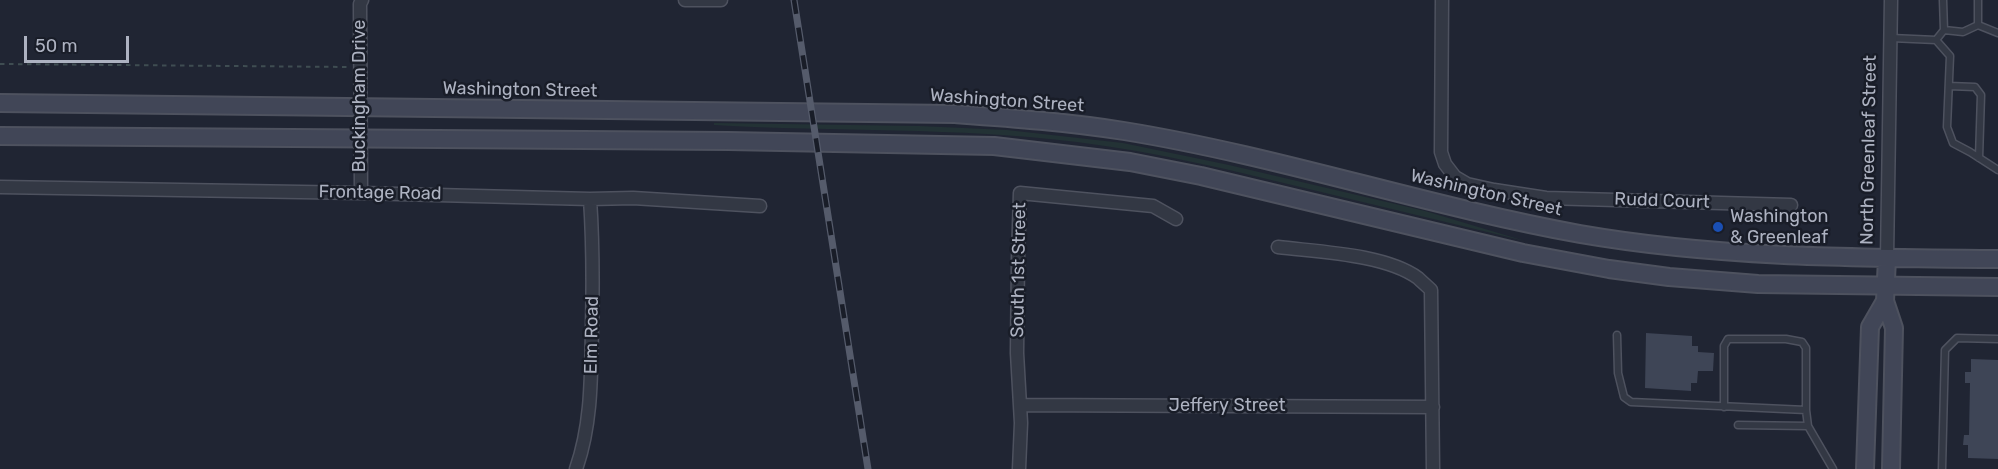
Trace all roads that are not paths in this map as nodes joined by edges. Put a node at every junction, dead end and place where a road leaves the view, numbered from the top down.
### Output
1 (362, 0) edge
2 (685, 0) edge
3 (721, 0) edge
4 (1442, 0) edge
5 (1891, 0) edge
6 (1943, 0) edge
7 (1978, 0) edge
8 (1978, 25) junction
9 (1944, 30) junction
10 (1998, 33) edge
11 (1890, 38) junction
12 (1936, 40) junction
13 (1949, 86) junction
14 (0, 103) edge
15 (361, 108) junction
16 (0, 136) edge
17 (361, 138) junction
18 (1979, 158) junction
19 (1998, 170) edge
20 (0, 187) edge
21 (361, 192) junction
22 (590, 199) junction
23 (1791, 205) dead end
24 (760, 206) dead end
25 (1176, 219) dead end
26 (1278, 247) dead end
27 (1887, 258) junction
28 (1998, 259) edge
29 (1998, 287) edge
30 (1885, 293) junction
31 (1617, 335) dead end
32 (1998, 339) edge
33 (1021, 405) junction
34 (1433, 407) junction
35 (1724, 407) junction
36 (1806, 410) junction
37 (1738, 425) dead end
38 (1808, 426) junction
39 (576, 469) edge
40 (1019, 469) edge
41 (1433, 469) edge
42 (1833, 469) edge
43 (1866, 469) edge
44 (1891, 469) edge
45 (1942, 469) edge

1 - 15 street, Buckingham Drive
2 - 3 street
4 - 23 street, Rudd Court
5 - 11 street, North Greenleaf Street
6 - 9 lane
7 - 8 lane
8 - 9 lane
8 - 10 lane
9 - 12 lane
11 - 12 lane
11 - 27 street, North Greenleaf Street
12 - 13 lane
13 - 18 lane
13 - 18 lane
14 - 15 main road, Washington Street
15 - 17 street, Buckingham Drive
15 - 27 main road, Washington Street
16 - 17 main road
17 - 21 street, Buckingham Drive
17 - 30 main road
18 - 19 lane
20 - 21 street, Frontage Road
21 - 22 street, Frontage Road
22 - 24 street, Frontage Road
22 - 39 street, Elm Road
25 - 33 street, South 1st Street
26 - 34 street
27 - 28 main road, Washington Street
27 - 30 main road, North Greenleaf Street
29 - 30 main road
30 - 43 main road
30 - 44 main road
31 - 35 lane
32 - 45 lane
33 - 34 street, Jeffery Street
33 - 40 street, South 1st Street
34 - 41 street
35 - 36 lane
35 - 36 lane
36 - 38 lane
37 - 38 lane
38 - 42 lane

